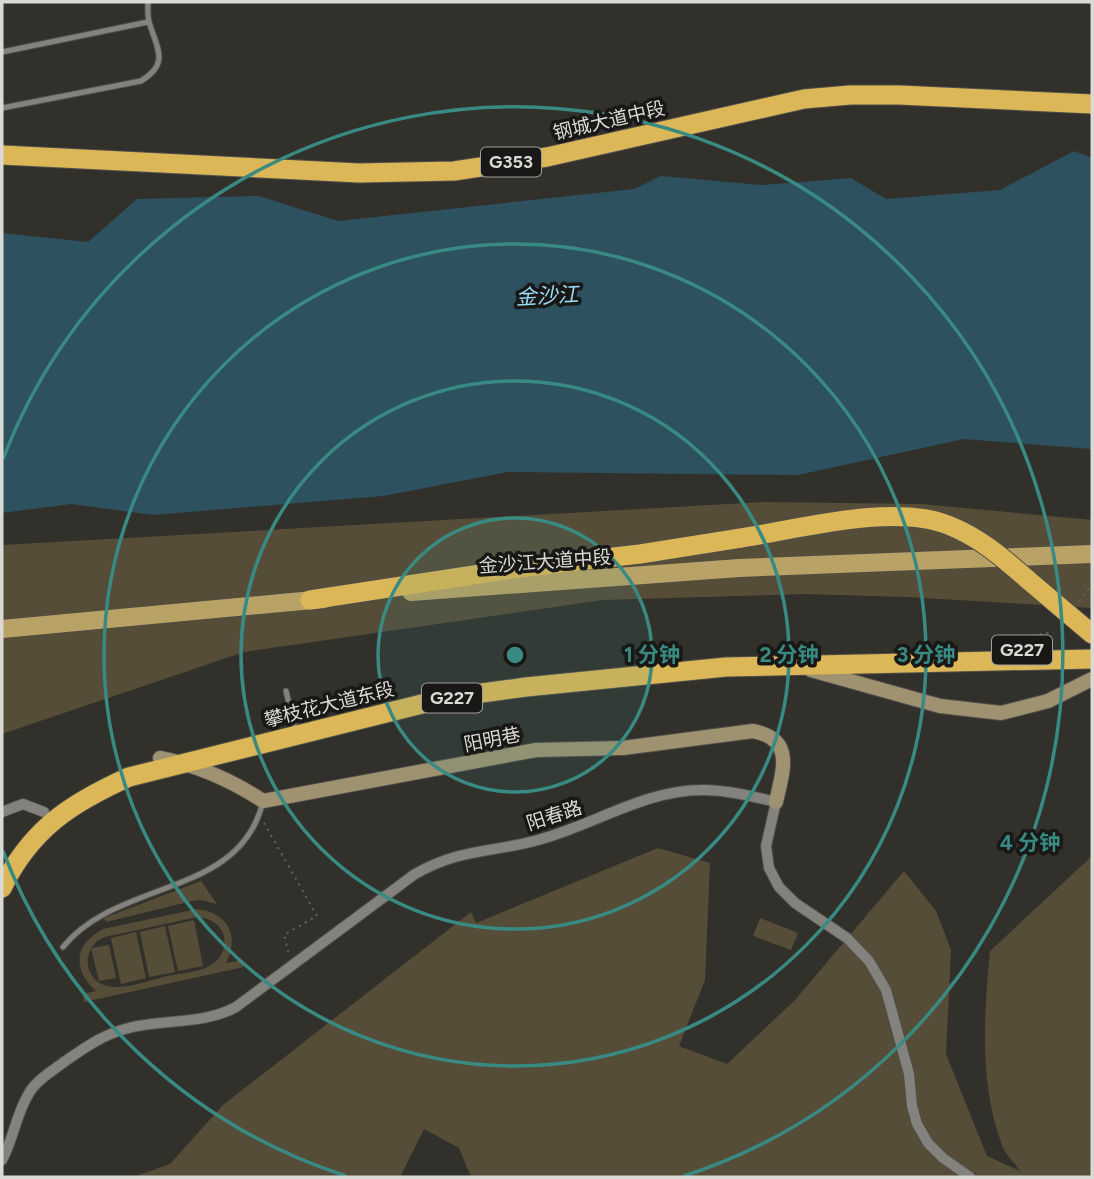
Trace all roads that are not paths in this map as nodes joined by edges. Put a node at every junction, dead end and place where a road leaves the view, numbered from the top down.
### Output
1 (148, 2) edge
2 (148, 22) junction
3 (2, 52) edge
4 (1092, 104) edge
5 (2, 108) edge
6 (2, 155) edge
7 (1092, 554) edge
8 (387, 591) junction
9 (310, 600) joint
10 (2, 629) edge
11 (1092, 634) edge
12 (1092, 648) edge
13 (958, 657) junction
14 (886, 659) junction
15 (1092, 659) edge
16 (796, 665) junction
17 (1092, 679) edge
18 (286, 691) dead end
19 (294, 725) junction
20 (160, 758) junction
21 (183, 763) junction
22 (264, 801) junction
23 (776, 802) junction
24 (2, 812) edge
25 (44, 812) junction
26 (2, 862) edge
27 (2, 888) edge
28 (63, 947) dead end
29 (2, 1160) edge
30 (970, 1177) edge

1 - 2 lane
2 - 3 lane
2 - 5 lane
4 - 6 highway, 钢城大道中段 / G353
7 - 8 main road, 金沙江大道中段
8 - 9 highway
8 - 11 highway, bridge
9 - 10 main road
12 - 13 highway, G227
13 - 14 highway, G227
13 - 15 highway, G227
14 - 16 highway, 攀枝花大道东段 / G227
14 - 19 highway, 攀枝花大道东段 / G227
16 - 17 street
16 - 21 highway, 攀枝花大道东段 / G227
18 - 19 lane
19 - 20 highway, 攀枝花大道东段 / G227
20 - 21 street
20 - 25 highway, 攀枝花大道东段 / G227
21 - 22 street
21 - 27 highway, 攀枝花大道东段 / G227
22 - 23 street, 阳明巷
22 - 28 lane
23 - 29 street, 阳春路
23 - 30 street
24 - 25 street
25 - 26 highway, 攀枝花大道东段 / G227

